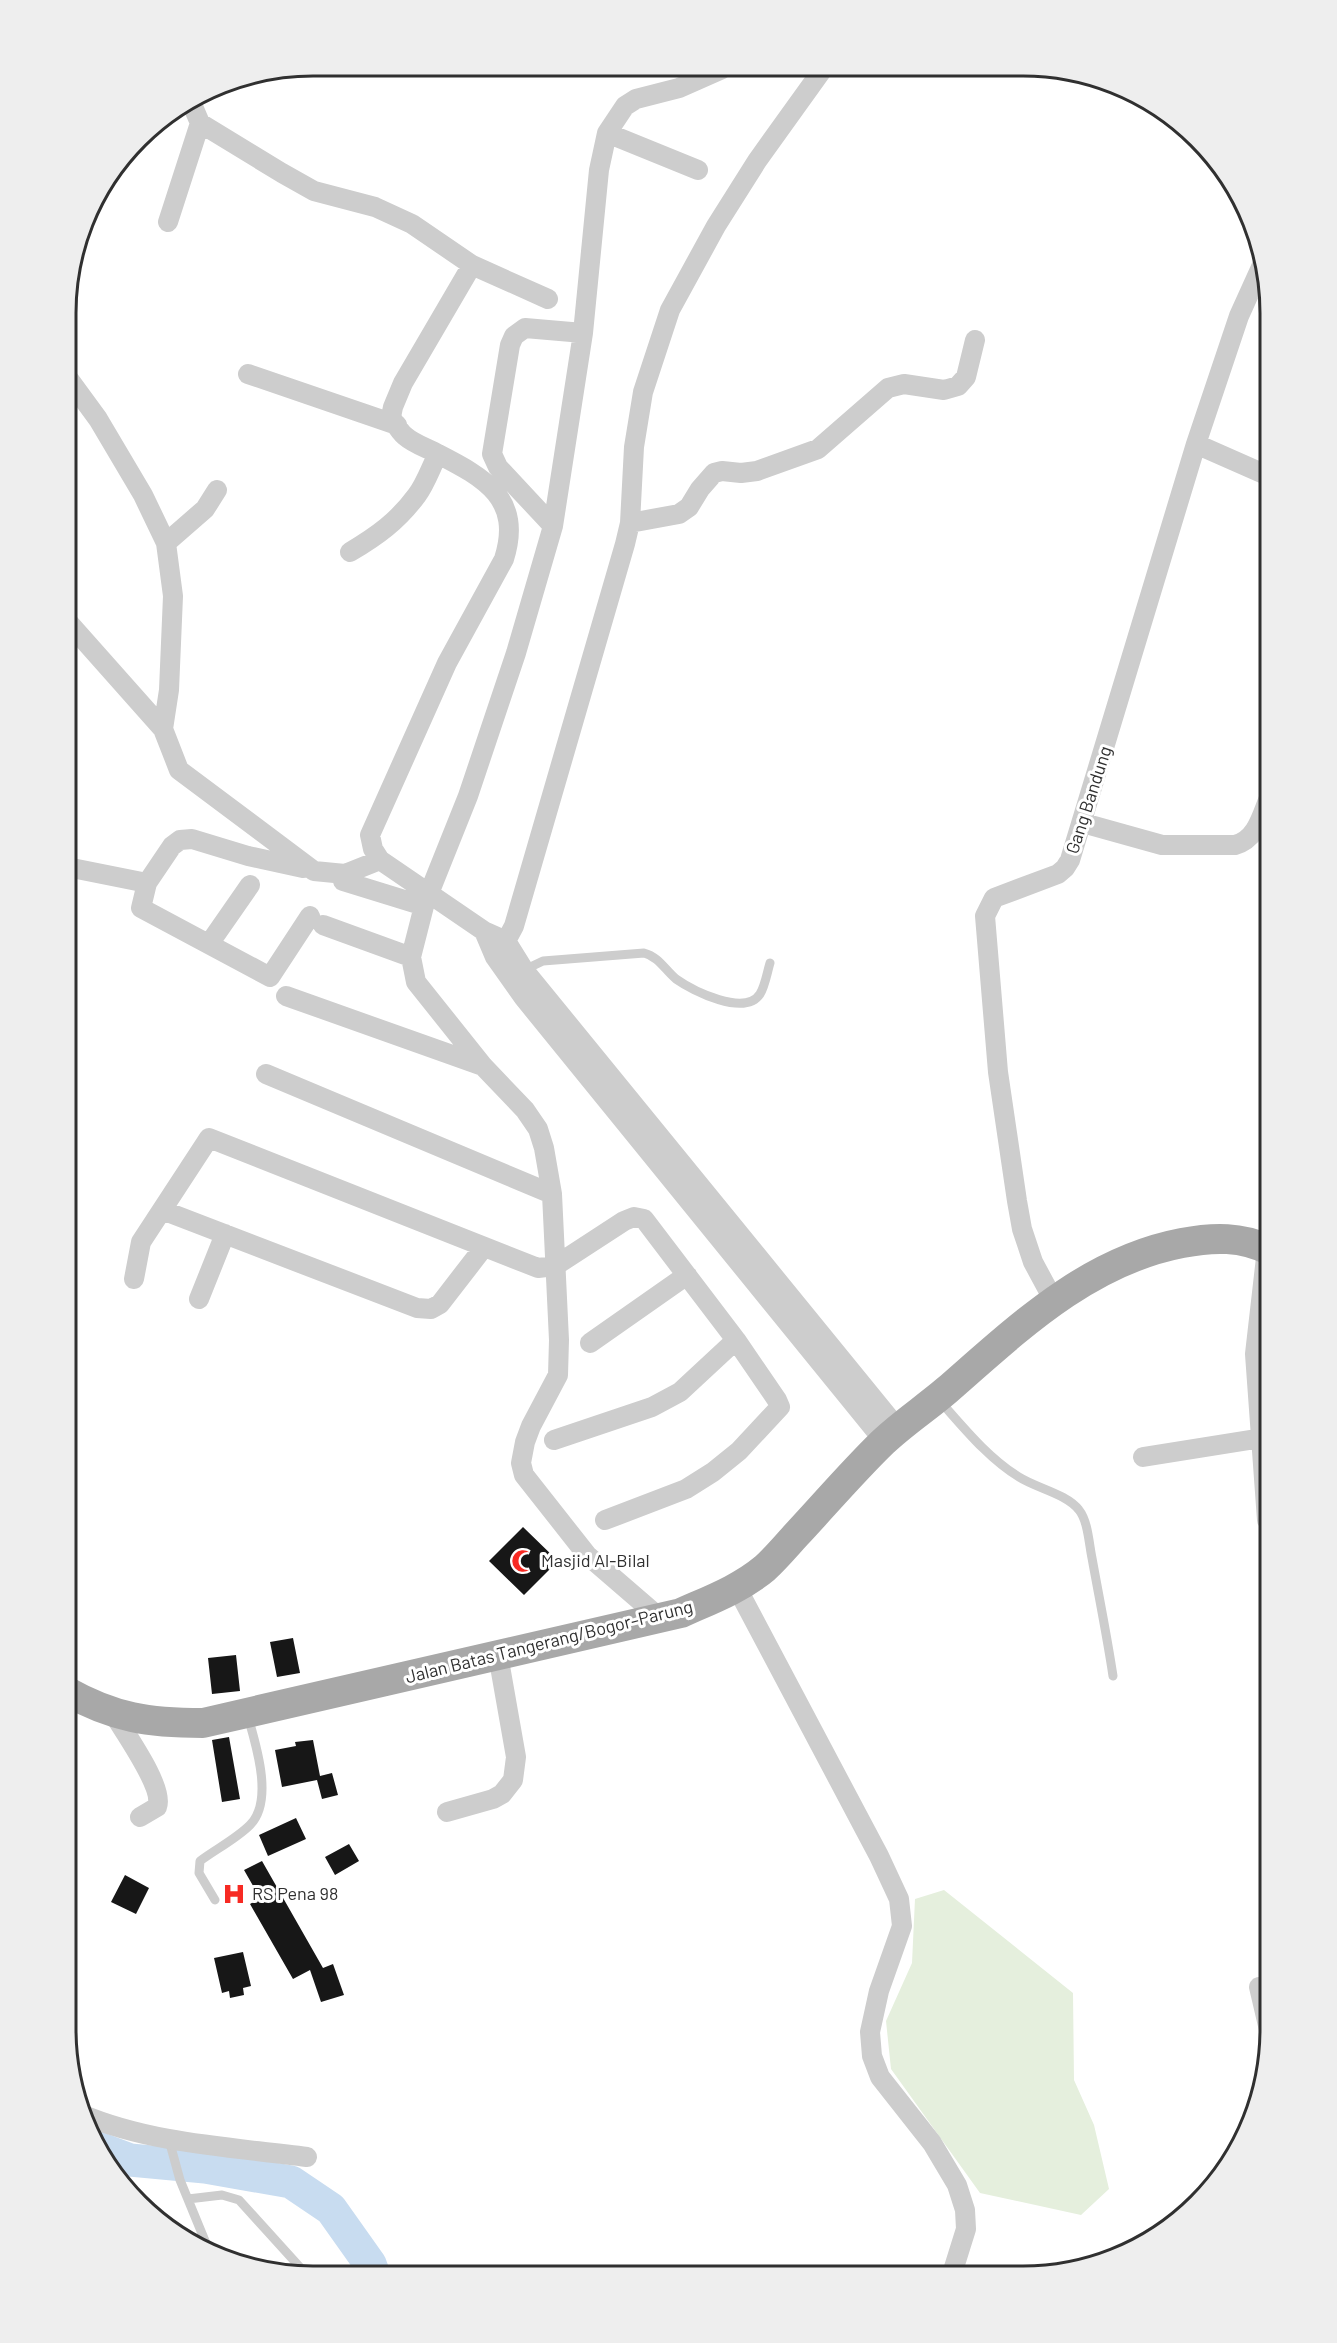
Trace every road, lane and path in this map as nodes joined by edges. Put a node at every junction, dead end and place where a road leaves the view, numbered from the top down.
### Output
1 (706, 76) edge
2 (818, 76) edge
3 (194, 109) edge
4 (200, 123) junction
5 (607, 133) junction
6 (698, 170) dead end
7 (168, 222) dead end
8 (472, 265) junction
9 (1257, 276) edge
10 (548, 299) dead end
11 (583, 333) junction
12 (975, 340) dead end
13 (249, 374) dead end
14 (76, 389) edge
15 (397, 425) junction
16 (1196, 444) junction
17 (438, 454) junction
18 (1260, 472) edge
19 (218, 490) dead end
20 (630, 523) junction
21 (553, 526) junction
22 (166, 543) junction
23 (350, 552) dead end
24 (76, 631) edge
25 (163, 729) junction
26 (1260, 817) edge
27 (1083, 823) junction
28 (380, 860) junction
29 (76, 869) edge
30 (314, 871) junction
31 (343, 881) dead end
32 (147, 883) junction
33 (250, 885) dead end
34 (427, 900) junction
35 (484, 930) junction
36 (506, 941) junction
37 (209, 944) junction
38 (411, 957) junction
39 (770, 963) dead end
40 (524, 969) junction
41 (286, 996) dead end
42 (483, 1065) junction
43 (266, 1074) dead end
44 (552, 1194) junction
45 (162, 1210) junction
46 (225, 1234) junction
47 (1260, 1245) edge
48 (484, 1247) junction
49 (555, 1266) junction
50 (687, 1275) junction
51 (134, 1279) dead end
52 (199, 1299) dead end
53 (1054, 1301) junction
54 (1260, 1317) edge
55 (736, 1340) junction
56 (590, 1343) dead end
57 (937, 1398) junction
58 (1260, 1414) edge
59 (892, 1435) junction
60 (1260, 1438) edge
61 (554, 1440) dead end
62 (1143, 1457) dead end
63 (605, 1520) dead end
64 (737, 1588) junction
65 (660, 1618) junction
66 (498, 1655) junction
67 (1113, 1676) dead end
68 (76, 1696) edge
69 (113, 1713) junction
70 (248, 1714) junction
71 (447, 1812) dead end
72 (140, 1817) dead end
73 (215, 1900) dead end
74 (1259, 1987) dead end
75 (1260, 1991) edge
76 (94, 2118) edge
77 (169, 2139) junction
78 (307, 2157) dead end
79 (188, 2199) junction
80 (205, 2240) edge
81 (299, 2266) edge
82 (954, 2266) edge

1 - 5 street
2 - 20 street
3 - 4 street
4 - 7 street
4 - 8 street
5 - 6 street
5 - 11 street
8 - 10 street
8 - 15 street
9 - 16 street, Gang Bandung
11 - 21 street
11 - 21 street
12 - 20 street
13 - 15 street
14 - 22 street
15 - 17 street
16 - 18 street
16 - 27 street, Gang Bandung
17 - 23 street
17 - 28 street
19 - 22 street
20 - 36 street
21 - 34 street
22 - 25 street
24 - 25 street
25 - 30 street
26 - 27 street
27 - 53 street, Gang Bandung
28 - 30 street
28 - 34 street
29 - 32 street
30 - 32 street
31 - 34 street
32 - 37 street
33 - 37 street
34 - 35 street
34 - 38 street
35 - 36 street
35 - 59 street
36 - 40 street
37 - 38 street
38 - 42 street
39 - 40 lane
40 - 59 street
41 - 42 street
42 - 44 street
43 - 44 street
44 - 49 street
45 - 46 street
45 - 48 street
45 - 51 street
46 - 48 street
46 - 52 street
47 - 53 main road, Jalan Batas Tangerang/Bogor–Parung
48 - 49 street
49 - 50 street
49 - 65 street
50 - 55 street
50 - 56 street
53 - 57 main road, Jalan Batas Tangerang/Bogor–Parung
54 - 58 street
55 - 61 street
55 - 63 street
57 - 59 main road, Jalan Batas Tangerang/Bogor–Parung
57 - 67 lane
59 - 64 main road, Jalan Batas Tangerang/Bogor–Parung
60 - 62 street
64 - 65 main road, Jalan Batas Tangerang/Bogor–Parung
64 - 82 street
65 - 66 main road, Jalan Batas Tangerang/Bogor–Parung
66 - 70 main road, Jalan Batas Tangerang/Bogor–Parung
66 - 71 street
68 - 69 main road, Jalan Batas Tangerang/Bogor–Parung
69 - 70 main road, Jalan Batas Tangerang/Bogor–Parung
69 - 72 street
70 - 73 lane
74 - 75 street
76 - 77 street
77 - 78 street
77 - 79 lane
79 - 80 lane
79 - 81 lane

